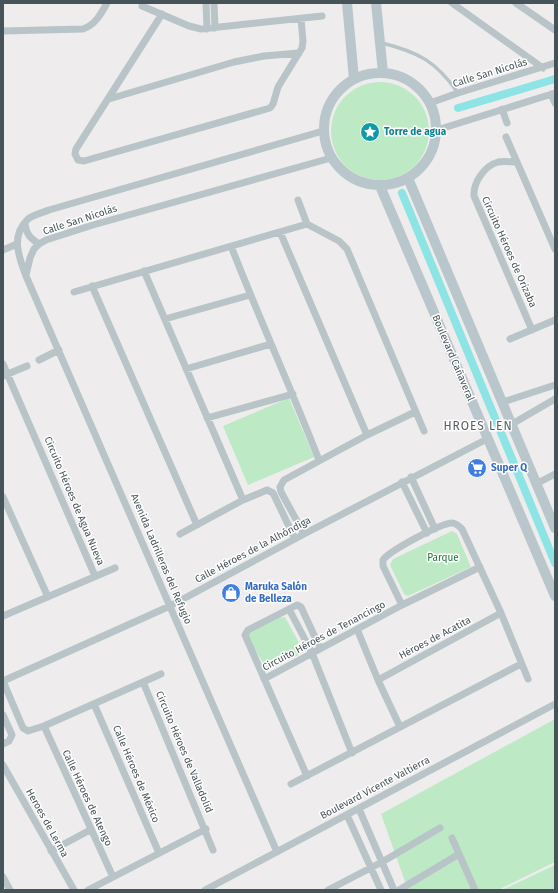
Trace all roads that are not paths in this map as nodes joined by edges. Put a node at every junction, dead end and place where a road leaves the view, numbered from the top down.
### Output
1 (107, 3) edge
2 (206, 3) edge
3 (214, 3) edge
4 (347, 3) edge
5 (376, 3) edge
6 (452, 3) edge
7 (516, 3) edge
8 (142, 6) dead end
9 (162, 14) junction
10 (322, 16) dead end
11 (301, 19) junction
12 (215, 28) junction
13 (207, 29) junction
14 (555, 30) edge
15 (3, 31) edge
16 (381, 42) junction
17 (299, 53) junction
18 (555, 64) edge
19 (543, 68) junction
20 (384, 73) junction
21 (354, 80) junction
22 (458, 93) junction
23 (553, 94) edge
24 (109, 99) junction
25 (430, 103) junction
26 (555, 103) edge
27 (502, 109) junction
28 (507, 123) dead end
29 (437, 130) junction
30 (324, 132) junction
31 (506, 137) dead end
32 (331, 158) junction
33 (517, 162) junction
34 (408, 178) junction
35 (380, 186) junction
36 (298, 200) dead end
37 (25, 223) junction
38 (307, 224) junction
39 (280, 232) junction
40 (17, 244) junction
41 (39, 244) junction
42 (231, 246) junction
43 (3, 250) edge
44 (555, 250) edge
45 (144, 271) junction
46 (26, 276) junction
47 (92, 286) junction
48 (74, 292) dead end
49 (250, 295) junction
50 (165, 319) junction
51 (555, 320) edge
52 (532, 330) junction
53 (510, 339) dead end
54 (271, 344) junction
55 (59, 350) junction
56 (39, 360) dead end
57 (3, 364) edge
58 (27, 366) dead end
59 (186, 369) junction
60 (5, 375) edge
61 (555, 385) edge
62 (293, 394) junction
63 (555, 399) edge
64 (503, 402) junction
65 (415, 412) junction
66 (207, 418) junction
67 (512, 424) junction
68 (424, 431) dead end
69 (367, 435) junction
70 (487, 439) junction
71 (319, 460) junction
72 (555, 474) edge
73 (411, 478) junction
74 (402, 482) junction
75 (536, 484) junction
76 (3, 497) edge
77 (243, 500) junction
78 (197, 525) junction
79 (555, 528) edge
80 (435, 529) junction
81 (427, 533) junction
82 (180, 534) dead end
83 (304, 534) junction
84 (295, 539) junction
85 (480, 567) junction
86 (114, 568) dead end
87 (96, 576) junction
88 (555, 596) edge
89 (48, 597) junction
90 (402, 605) junction
91 (170, 606) junction
92 (289, 609) junction
93 (501, 613) junction
94 (3, 616) edge
95 (357, 629) junction
96 (320, 648) junction
97 (312, 653) junction
98 (521, 664) junction
99 (161, 674) dead end
100 (264, 678) junction
101 (528, 679) dead end
102 (378, 680) junction
103 (3, 681) edge
104 (143, 682) junction
105 (94, 704) junction
106 (555, 704) edge
107 (3, 714) edge
108 (44, 726) junction
109 (400, 727) junction
110 (3, 744) edge
111 (352, 753) junction
112 (3, 765) edge
113 (307, 776) junction
114 (291, 784) dead end
115 (358, 809) junction
116 (347, 815) junction
117 (440, 828) dead end
118 (206, 829) junction
119 (90, 830) junction
120 (452, 838) dead end
121 (214, 850) dead end
122 (51, 851) junction
123 (277, 852) junction
124 (159, 853) junction
125 (459, 854) junction
126 (382, 862) junction
127 (370, 868) junction
128 (3, 877) edge
129 (113, 877) junction
130 (10, 890) edge
131 (74, 890) edge
132 (88, 890) edge
133 (205, 890) edge
134 (328, 890) edge
135 (380, 890) edge
136 (394, 890) edge
137 (399, 890) edge
138 (475, 890) edge

1 - 15 street
2 - 13 street
3 - 12 street
4 - 21 street
5 - 16 street
6 - 19 street
7 - 14 street
8 - 9 street
9 - 13 street
9 - 24 street
10 - 11 street
11 - 12 street
11 - 17 street
12 - 13 street
16 - 20 street
16 - 22 lane
17 - 24 street
17 - 24 street
18 - 19 street, Calle San Nicolás
19 - 22 street, Calle San Nicolás
20 - 21 street
20 - 25 street
21 - 30 street
22 - 25 street, Calle San Nicolás
23 - 26 street
23 - 27 street
25 - 29 street
27 - 28 street
27 - 29 street
29 - 34 street
30 - 32 street
30 - 37 street, Calle San Nicolás
31 - 33 street
32 - 35 street
32 - 41 street, Calle San Nicolás
33 - 44 street
33 - 52 street, Circuito Héroes de Orizaba
34 - 35 street
34 - 64 street
35 - 70 street, Boulevard Cañaveral
36 - 38 street
37 - 40 street
37 - 41 street
38 - 39 street
38 - 65 street
39 - 42 street
39 - 69 street
40 - 43 street
40 - 46 street
41 - 46 street, Calle San Nicolás
42 - 45 street
42 - 49 street
45 - 47 street
45 - 50 street
46 - 55 street, Avenida Ladrilleras del Refugio
47 - 48 street
47 - 78 street
49 - 50 street
49 - 54 street
50 - 59 street
51 - 52 street
52 - 53 street
54 - 59 street
54 - 62 street
55 - 56 street
55 - 91 street, Avenida Ladrilleras del Refugio
57 - 60 street, Circuito Héroes de Agua Nueva
58 - 60 street
59 - 66 street
60 - 87 street, Circuito Héroes de Agua Nueva
61 - 64 street
62 - 66 street
62 - 71 street
63 - 67 street
64 - 67 street
65 - 68 street
65 - 69 street
66 - 77 street
67 - 75 street
69 - 71 street
70 - 73 street, Calle Héroes de la Alhóndiga
70 - 88 street, Boulevard Cañaveral
71 - 83 street
72 - 75 street
73 - 74 street, Calle Héroes de la Alhóndiga
73 - 80 street
74 - 81 street
74 - 83 street, Calle Héroes de la Alhóndiga
75 - 79 street
76 - 89 street
77 - 78 street
77 - 84 street
78 - 82 street
80 - 81 street
80 - 85 street
81 - 90 street
83 - 84 street, Calle Héroes de la Alhóndiga
84 - 91 street, Calle Héroes de la Alhóndiga
85 - 90 street, Circuito Héroes de Tenancingo
85 - 93 street
86 - 87 street
87 - 89 street, Circuito Héroes de Agua Nueva
89 - 94 street, Circuito Héroes de Agua Nueva
90 - 95 street, Circuito Héroes de Tenancingo
91 - 103 street, Calle Héroes de la Alhóndiga
91 - 123 street, Avenida Ladrilleras del Refugio
92 - 96 street
92 - 97 street
92 - 100 street
93 - 98 street
93 - 102 street, Héroes de Acatita
95 - 96 street, Circuito Héroes de Tenancingo
95 - 102 street
96 - 97 street, Circuito Héroes de Tenancingo
97 - 100 street, Circuito Héroes de Tenancingo
97 - 111 street
98 - 101 street
98 - 109 street
99 - 104 street, Circuito Héroes de Valladolid
100 - 113 street, Circuito Héroes de Tenancingo
102 - 109 street
103 - 108 street, Circuito Héroes de Valladolid
104 - 105 street, Circuito Héroes de Valladolid
104 - 118 street, Circuito Héroes de Valladolid
105 - 108 street, Circuito Héroes de Valladolid
105 - 124 street, Calle Héroes de México
106 - 115 street, Boulevard Vicente Valtierra
107 - 110 street
108 - 119 street, Calle Héroes de Atengo
109 - 111 street
111 - 113 street
112 - 122 street, Heroes de Lerma
113 - 114 street
115 - 116 street, Boulevard Vicente Valtierra
115 - 126 street
116 - 123 street, Boulevard Vicente Valtierra
116 - 127 street
117 - 126 street
118 - 121 street, Circuito Héroes de Valladolid
118 - 124 street, Circuito Héroes de Valladolid
119 - 122 street
119 - 129 street, Calle Héroes de Atengo
120 - 125 street
122 - 131 street, Heroes de Lerma
123 - 133 street, Boulevard Vicente Valtierra
124 - 129 street, Circuito Héroes de Valladolid
125 - 137 street
125 - 138 street
126 - 127 street
126 - 136 street
127 - 134 street
127 - 135 street
128 - 130 street
129 - 132 street, Circuito Héroes de Valladolid

